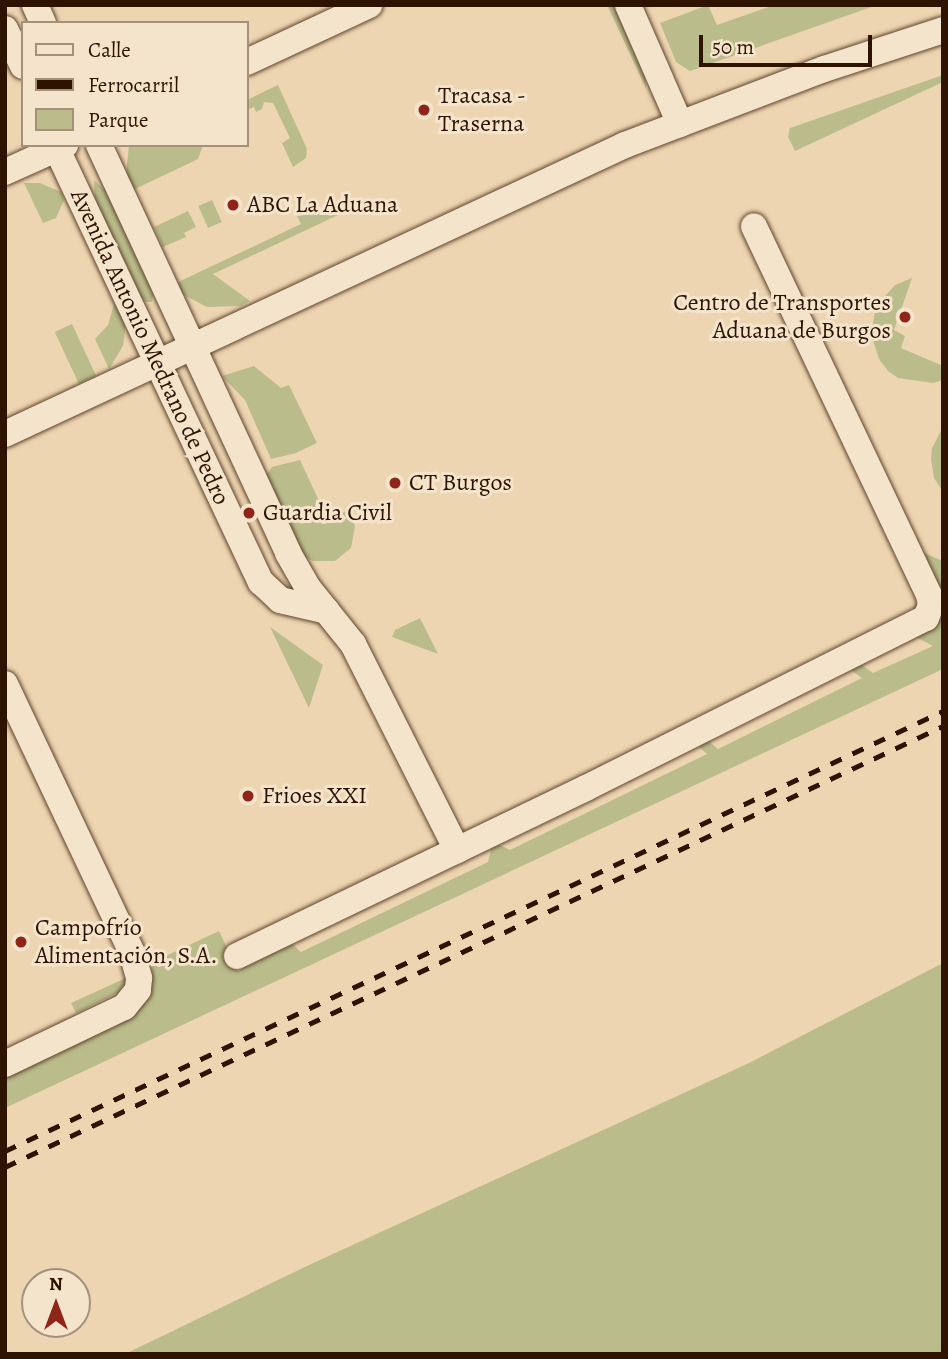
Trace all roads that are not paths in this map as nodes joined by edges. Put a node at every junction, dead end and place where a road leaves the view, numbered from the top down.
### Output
1 (35, 5) edge
2 (369, 5) edge
3 (628, 5) edge
4 (42, 21) edge
5 (5, 29) edge
6 (943, 30) edge
7 (21, 62) edge
8 (248, 62) edge
9 (680, 124) junction
10 (59, 147) edge
11 (100, 147) edge
12 (5, 172) edge
13 (754, 226) dead end
14 (195, 348) junction
15 (157, 364) junction
16 (5, 433) edge
17 (327, 611) junction
18 (5, 684) edge
19 (457, 850) junction
20 (237, 956) dead end
21 (5, 1063) edge

1 - 4 street
2 - 8 street
3 - 9 street
5 - 7 street
6 - 9 street
9 - 14 street
10 - 12 street
10 - 15 street, Avenida Antonio Medrano de Pedro
11 - 14 street, Avenida Antonio Medrano de Pedro
13 - 19 street
14 - 15 street
14 - 17 street, Avenida Antonio Medrano de Pedro
15 - 16 street
15 - 17 street, Avenida Antonio Medrano de Pedro
17 - 19 street
18 - 21 street
19 - 20 street

